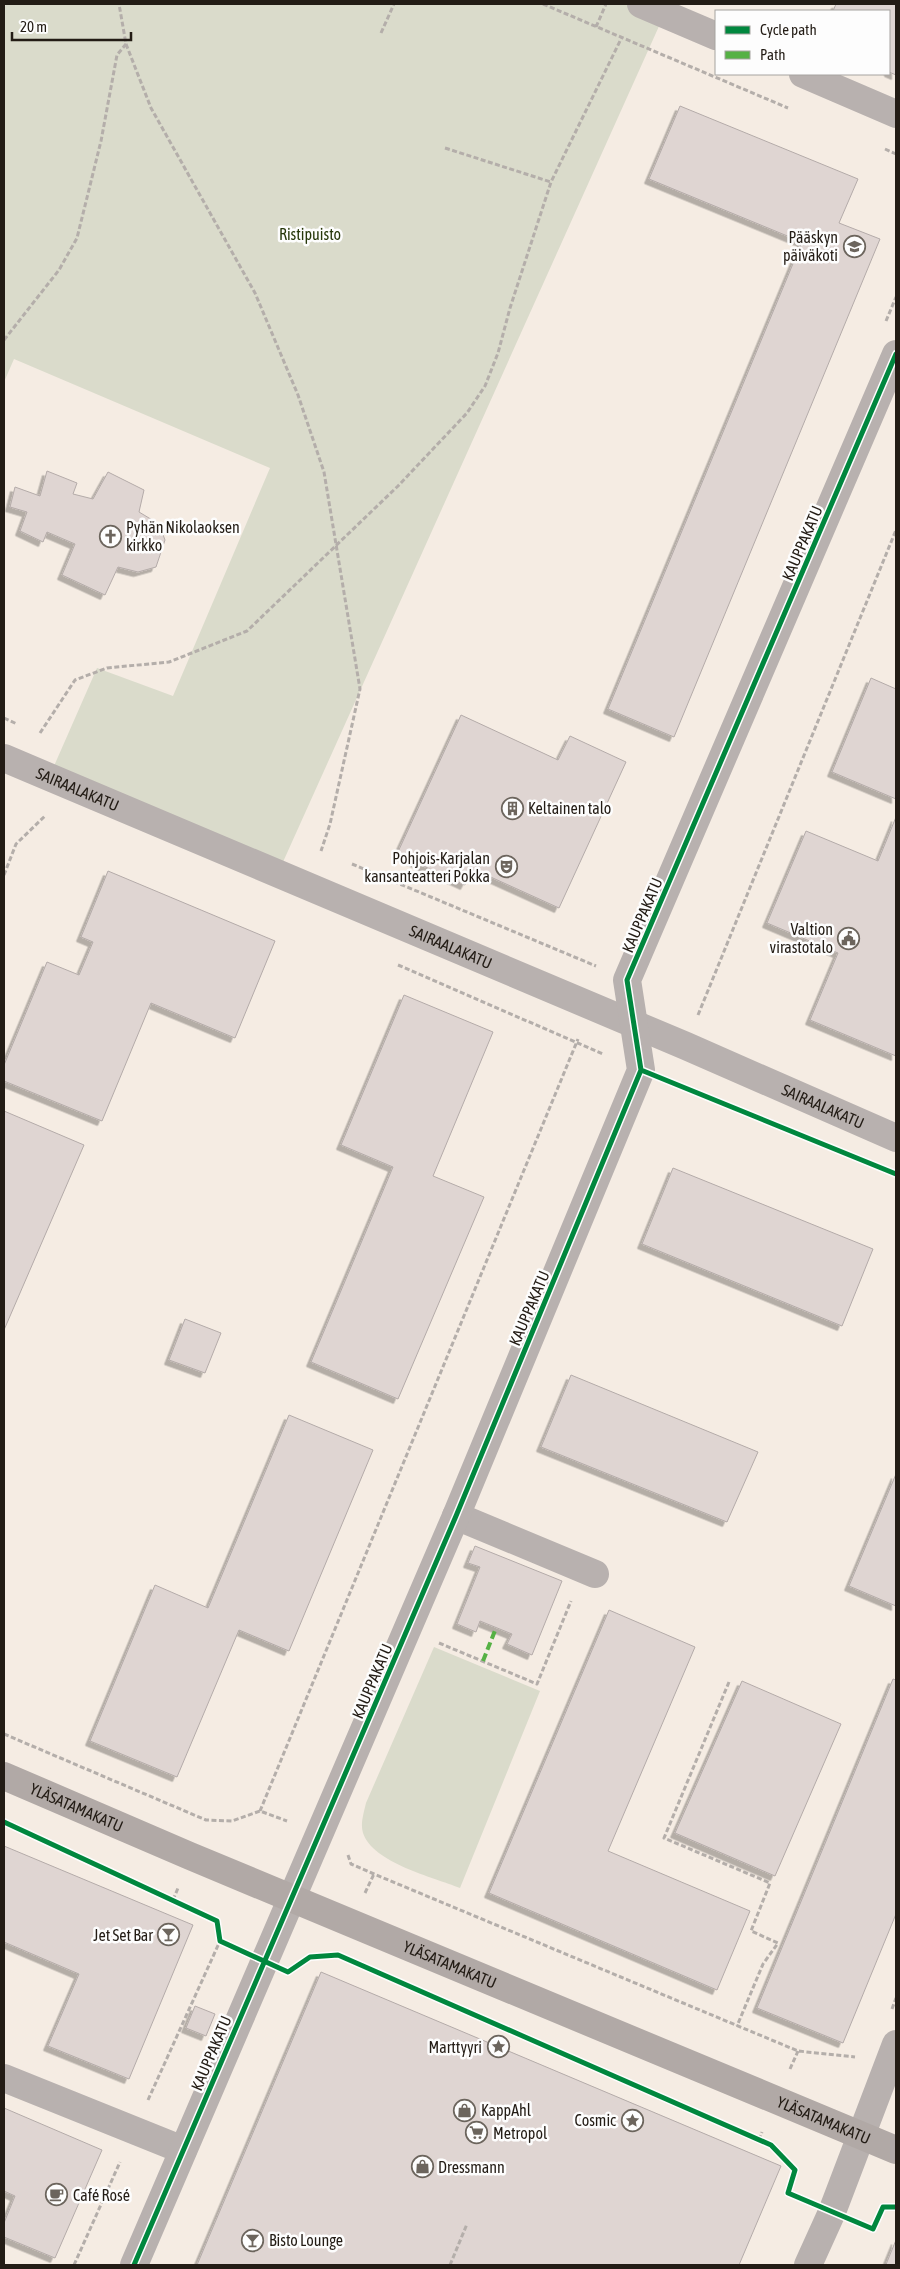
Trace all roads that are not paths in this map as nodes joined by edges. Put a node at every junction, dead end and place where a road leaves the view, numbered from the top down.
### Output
1 (652, 6) edge
2 (715, 36) edge
3 (805, 75) edge
4 (896, 114) edge
5 (896, 354) edge
6 (6, 766) edge
7 (632, 1024) junction
8 (896, 1138) edge
9 (456, 1516) junction
10 (595, 1574) dead end
11 (4, 1776) edge
12 (292, 1899) junction
13 (892, 2055) edge
14 (4, 2078) edge
15 (861, 2135) junction
16 (183, 2150) junction
17 (896, 2150) edge
18 (134, 2265) edge
19 (808, 2265) edge

1 - 2 street
3 - 4 street
5 - 7 street, KAUPPAKATU
6 - 7 street, SAIRAALAKATU
7 - 8 street, SAIRAALAKATU
7 - 9 street, KAUPPAKATU
9 - 10 street
9 - 12 street, KAUPPAKATU
11 - 12 main road, YLÄSATAMAKATU
12 - 15 main road, YLÄSATAMAKATU
12 - 16 street, KAUPPAKATU
13 - 15 street
14 - 16 street
15 - 17 main road, YLÄSATAMAKATU
15 - 19 street
16 - 18 street, KAUPPAKATU

